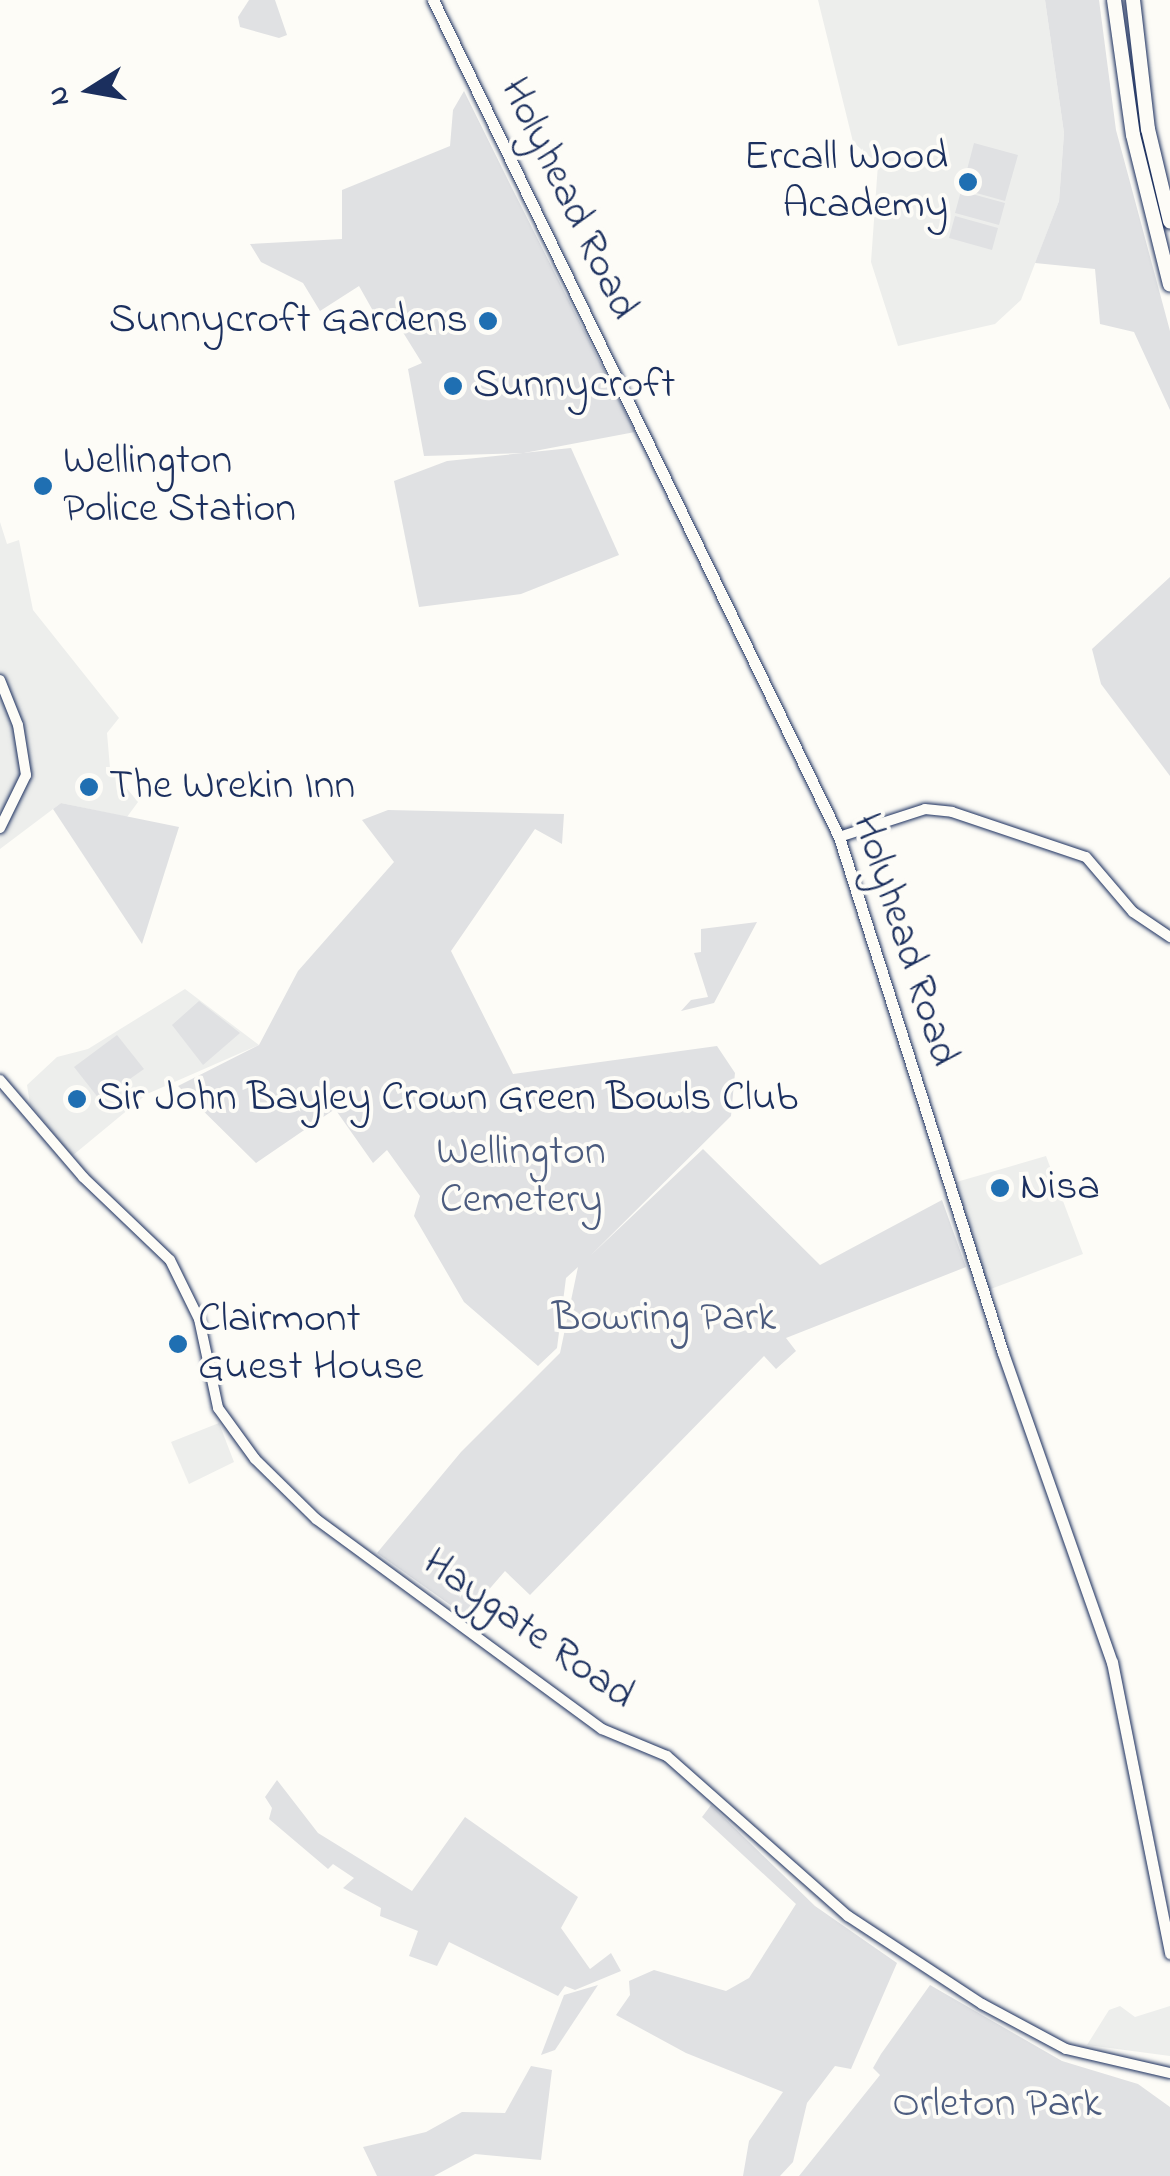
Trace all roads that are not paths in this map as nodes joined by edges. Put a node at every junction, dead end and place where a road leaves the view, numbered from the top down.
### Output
1 (433, 0) edge
2 (1114, 0) edge
3 (1133, 0) edge
4 (1170, 221) edge
5 (1170, 284) edge
6 (0, 680) edge
7 (0, 828) edge
8 (839, 837) junction
9 (1170, 937) edge
10 (0, 1080) edge
11 (1170, 1953) edge
12 (1170, 2073) edge

1 - 8 main road, Holyhead Road
2 - 5 highway
3 - 4 highway
6 - 7 street
8 - 9 street
8 - 11 main road, Holyhead Road
10 - 12 street, Haygate Road

